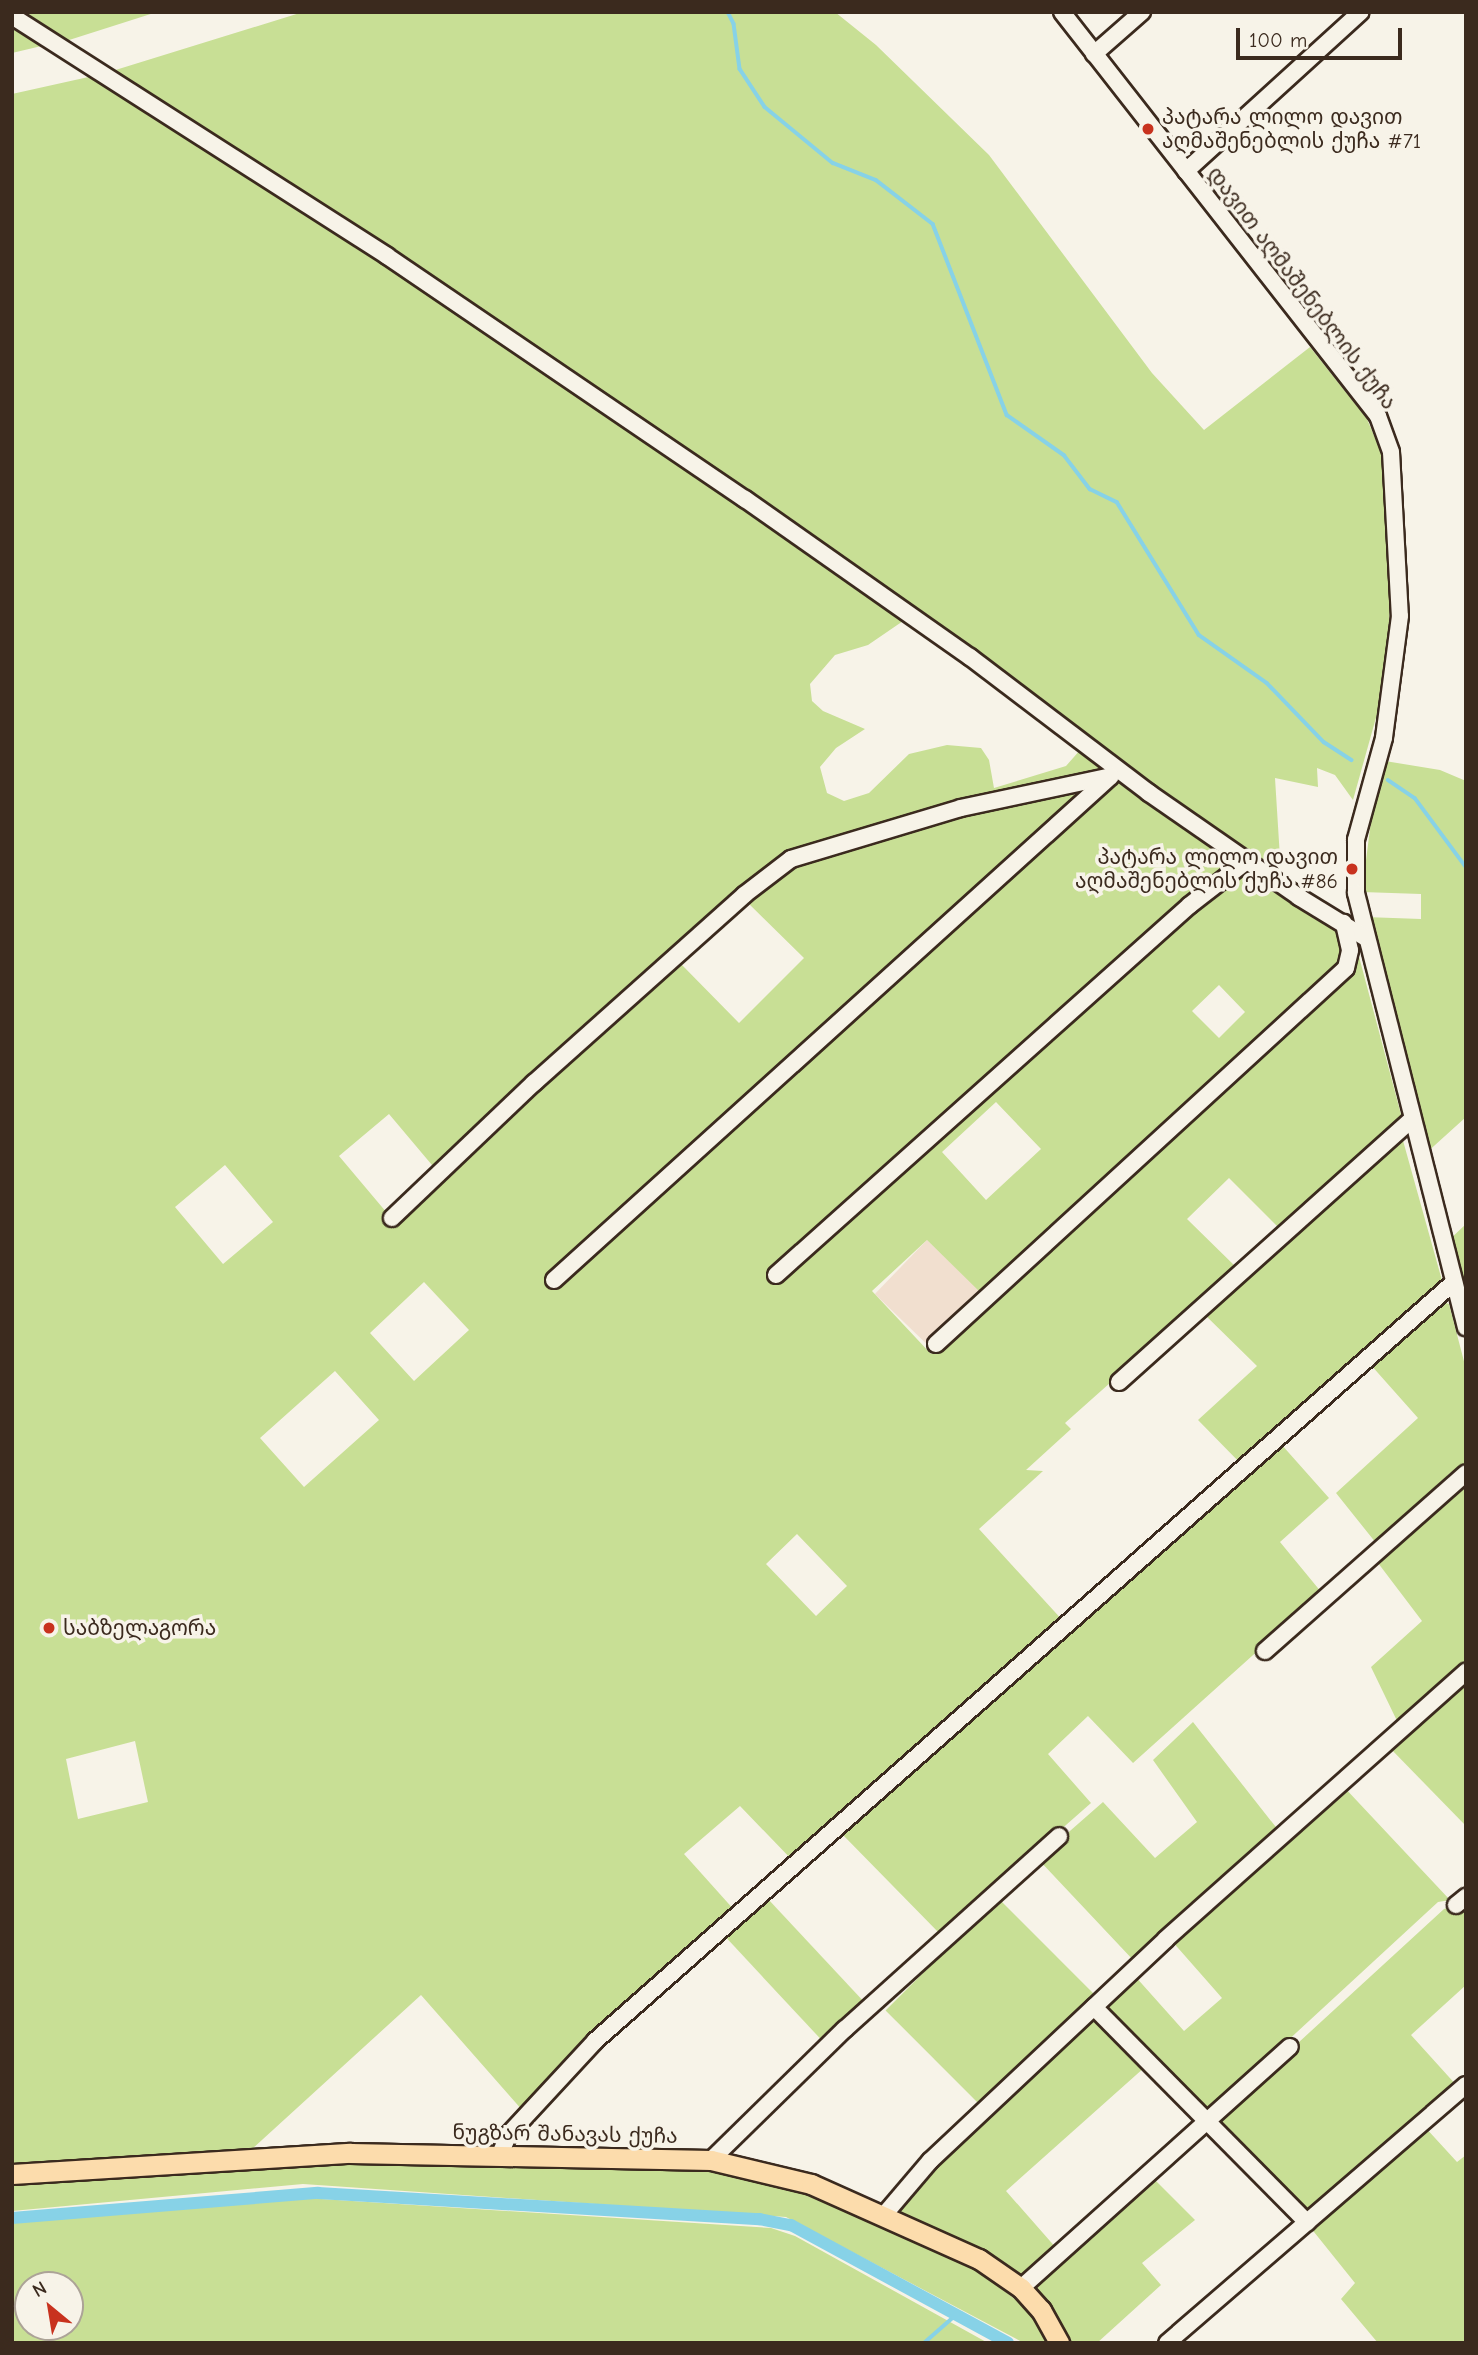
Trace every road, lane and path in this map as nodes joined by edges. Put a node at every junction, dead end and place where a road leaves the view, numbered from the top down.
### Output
1 (1062, 12) edge
2 (1142, 12) edge
3 (1361, 12) edge
4 (12, 16) edge
5 (1094, 54) junction
6 (1186, 171) junction
7 (1115, 772) junction
8 (1248, 860) junction
9 (1344, 923) junction
10 (1366, 938) junction
11 (1411, 1120) junction
12 (392, 1218) dead end
13 (776, 1275) dead end
14 (554, 1280) dead end
15 (1454, 1282) junction
16 (1466, 1327) edge
17 (936, 1344) dead end
18 (1119, 1382) dead end
19 (1466, 1473) edge
20 (1265, 1651) dead end
21 (1466, 1672) edge
22 (1059, 1836) dead end
23 (1094, 2007) junction
24 (1290, 2047) dead end
25 (1466, 2085) edge
26 (1207, 2121) junction
27 (500, 2154) junction
28 (711, 2160) junction
29 (12, 2174) edge
30 (884, 2215) junction
31 (1307, 2222) junction
32 (1021, 2288) junction
33 (1059, 2343) edge
34 (1167, 2343) edge

1 - 5 street, დავით აღმაშენებლის ქუჩა
2 - 5 street
3 - 6 street
4 - 7 street
5 - 6 street, დავით აღმაშენებლის ქუჩა
6 - 10 street, დავით აღმაშენებლის ქუჩა
7 - 8 street
7 - 12 street
7 - 14 street
8 - 9 street
8 - 13 street
9 - 10 street
9 - 17 street
10 - 11 street, დავით აღმაშენებლის ქუჩა
11 - 15 street, დავით აღმაშენებლის ქუჩა
11 - 18 street
15 - 16 street, დავით აღმაშენებლის ქუჩა
15 - 27 street
19 - 20 street
21 - 23 street
22 - 28 street
23 - 26 street
23 - 30 street
24 - 26 street
25 - 31 street
26 - 31 street
26 - 32 street
27 - 28 main road, ნუგზარ შანავას ქუჩა
27 - 29 main road, ნუგზარ შანავას ქუჩა
28 - 30 main road, ნუგზარ შანავას ქუჩა
30 - 32 main road, ნუგზარ შანავას ქუჩა
31 - 34 street
32 - 33 main road, ნუგზარ შანავას ქუჩა

